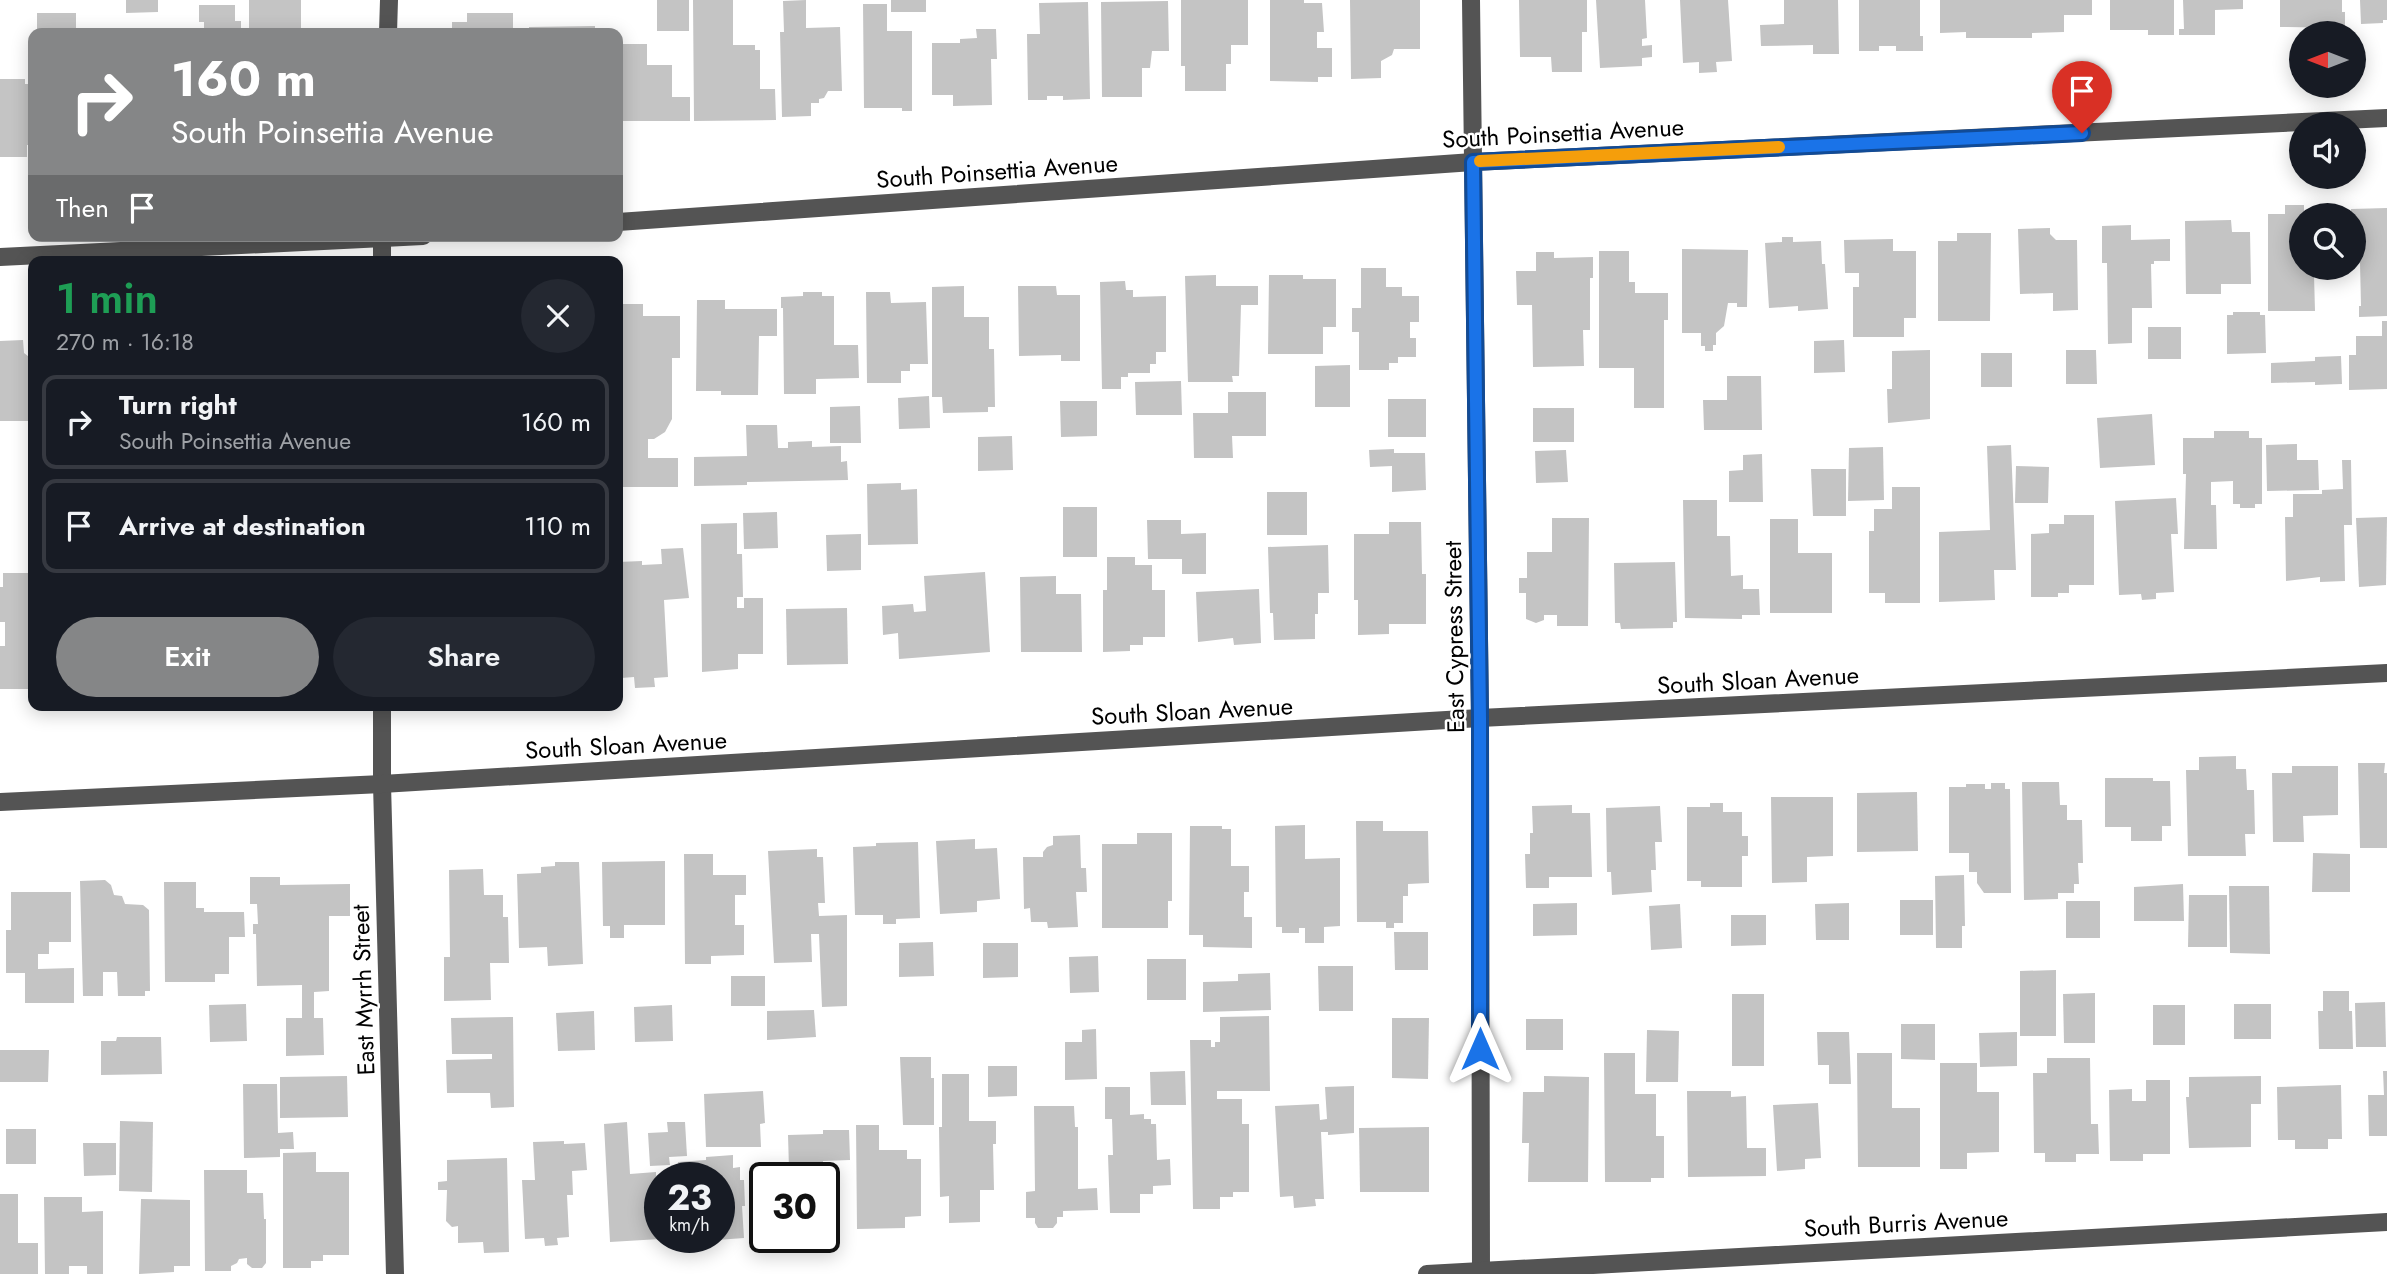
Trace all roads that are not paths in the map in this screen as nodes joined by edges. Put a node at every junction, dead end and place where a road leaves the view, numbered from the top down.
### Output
1 (389, 0) edge
2 (1471, 0) edge
3 (388, 28) edge
4 (2387, 118) edge
5 (1473, 162) junction
6 (623, 222) edge
7 (302, 242) edge
8 (0, 257) edge
9 (2387, 673) edge
10 (382, 711) edge
11 (1480, 718) junction
12 (382, 784) junction
13 (0, 802) edge
14 (2387, 1222) edge
15 (1481, 1272) edge
16 (395, 1274) edge
17 (1427, 1274) edge

1 - 3 street
2 - 5 street, East Cypress Street
4 - 5 street, South Poinsettia Avenue
5 - 6 street, South Poinsettia Avenue
5 - 11 street, East Cypress Street
7 - 8 street
9 - 11 street, South Sloan Avenue
10 - 12 street, East Myrrh Street
11 - 12 street, South Sloan Avenue
11 - 15 street, East Cypress Street
12 - 13 street, South Sloan Avenue
12 - 16 street, East Myrrh Street
14 - 15 street, South Burris Avenue
15 - 17 street, South Burris Avenue

